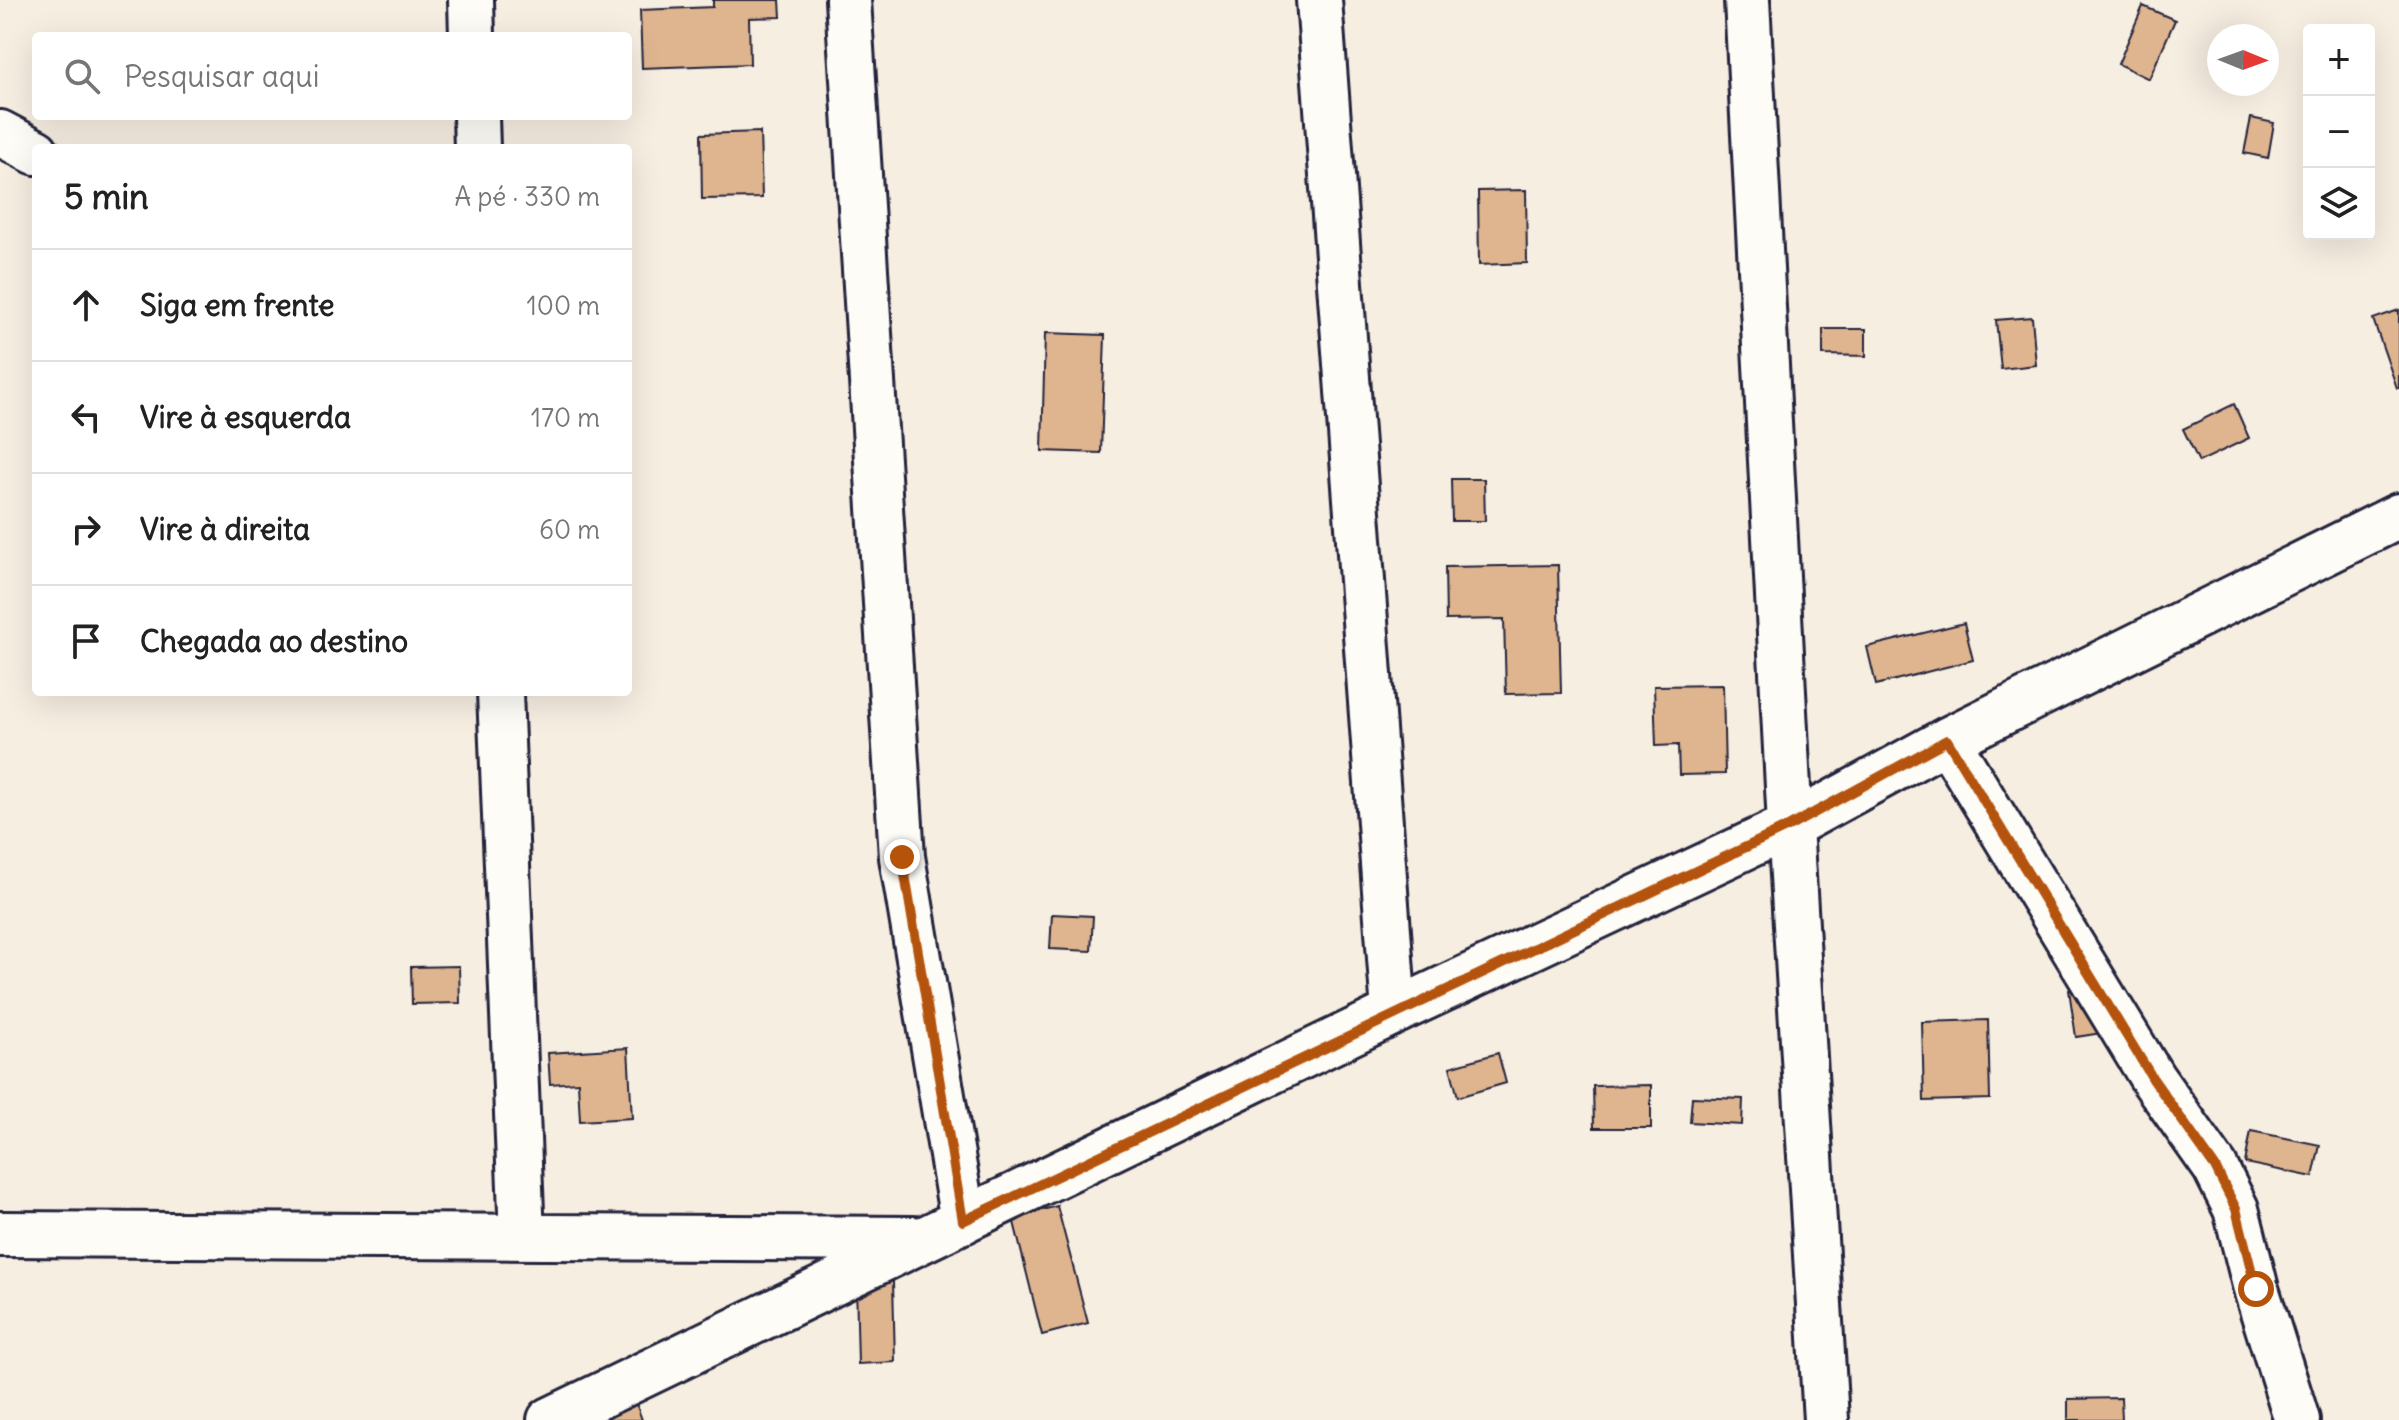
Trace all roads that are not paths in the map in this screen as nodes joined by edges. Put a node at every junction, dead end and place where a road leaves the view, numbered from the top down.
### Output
1 (471, 0) edge
2 (848, 0) edge
3 (1319, 0) edge
4 (1747, 0) edge
5 (472, 32) edge
6 (476, 120) edge
7 (0, 133) edge
8 (477, 144) edge
9 (32, 150) edge
10 (2399, 516) edge
11 (500, 696) edge
12 (1947, 740) junction
13 (1790, 826) junction
14 (1394, 1012) junction
15 (944, 1230) junction
16 (0, 1234) edge
17 (522, 1237) junction
18 (550, 1420) edge
19 (1826, 1420) edge
20 (2297, 1420) edge

1 - 5 street
2 - 15 street
3 - 14 street
4 - 13 street
6 - 8 street
7 - 9 street
10 - 12 street
11 - 17 street
12 - 13 street
12 - 20 street
13 - 14 street
13 - 19 street
14 - 15 street
15 - 17 street
15 - 18 street
16 - 17 street

